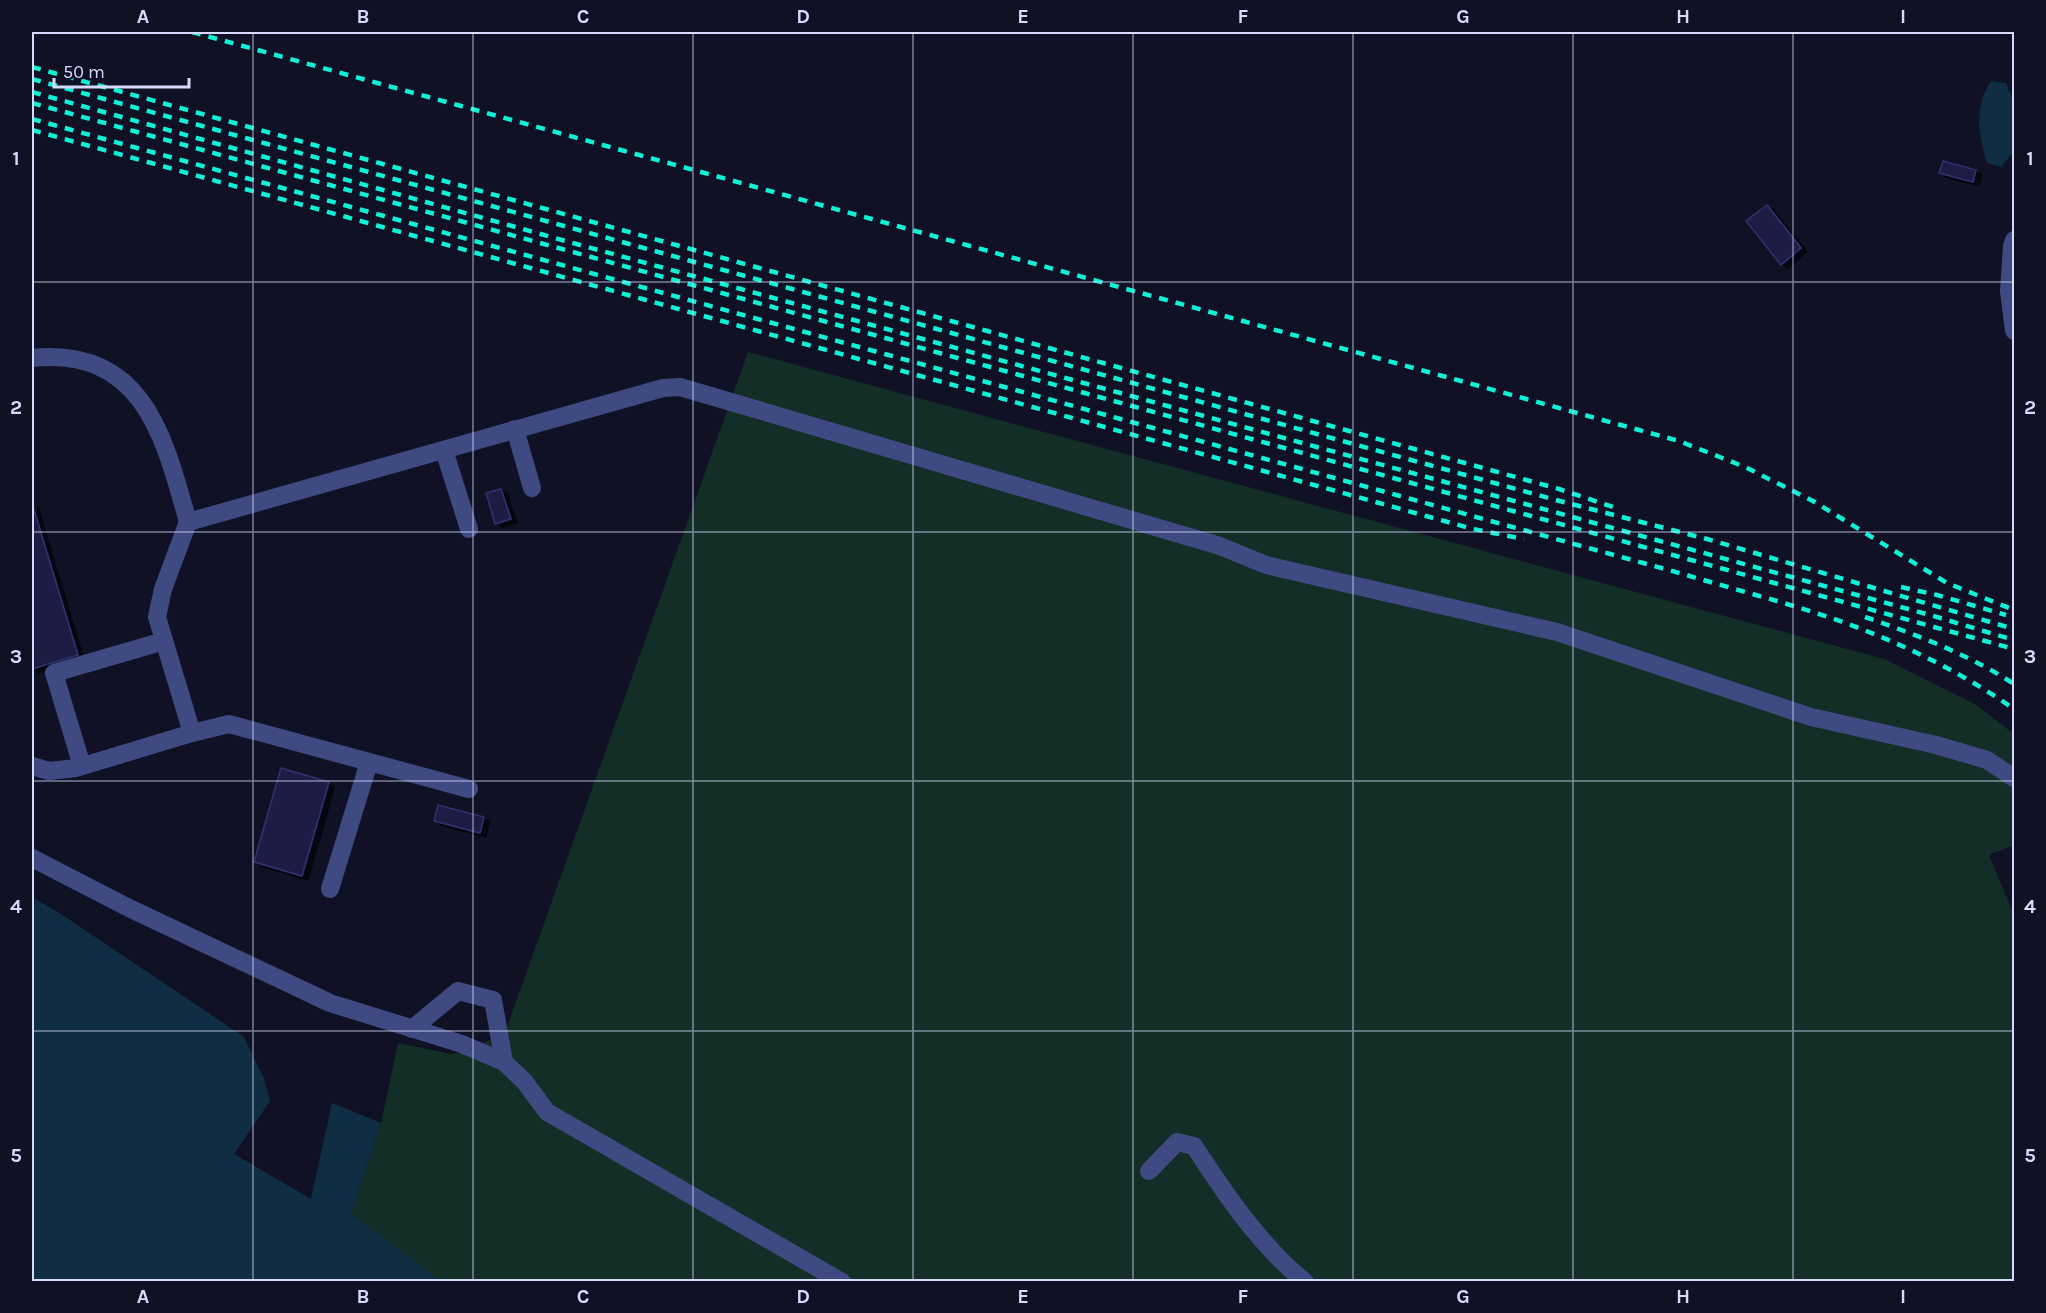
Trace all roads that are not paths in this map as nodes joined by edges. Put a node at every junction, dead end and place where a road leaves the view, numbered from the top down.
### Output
1 (2014, 240) edge
2 (2014, 331) edge
3 (32, 358) edge
4 (515, 429) junction
5 (444, 450) junction
6 (532, 488) dead end
7 (188, 522) junction
8 (469, 529) dead end
9 (164, 641) junction
10 (192, 734) junction
11 (369, 762) junction
12 (32, 766) edge
13 (82, 766) junction
14 (2014, 777) edge
15 (469, 789) dead end
16 (32, 858) edge
17 (330, 890) dead end
18 (412, 1029) junction
19 (504, 1062) junction
20 (1149, 1171) dead end
21 (842, 1281) edge
22 (1305, 1281) edge

1 - 2 lane
3 - 7 lane
4 - 5 lane
4 - 6 lane
4 - 14 lane
5 - 7 lane
5 - 8 lane
7 - 9 lane
9 - 10 lane
9 - 13 lane
10 - 11 lane
10 - 13 lane
11 - 15 lane
11 - 17 lane
12 - 13 lane
16 - 18 lane
18 - 19 lane
18 - 19 lane
19 - 21 lane
20 - 22 lane

